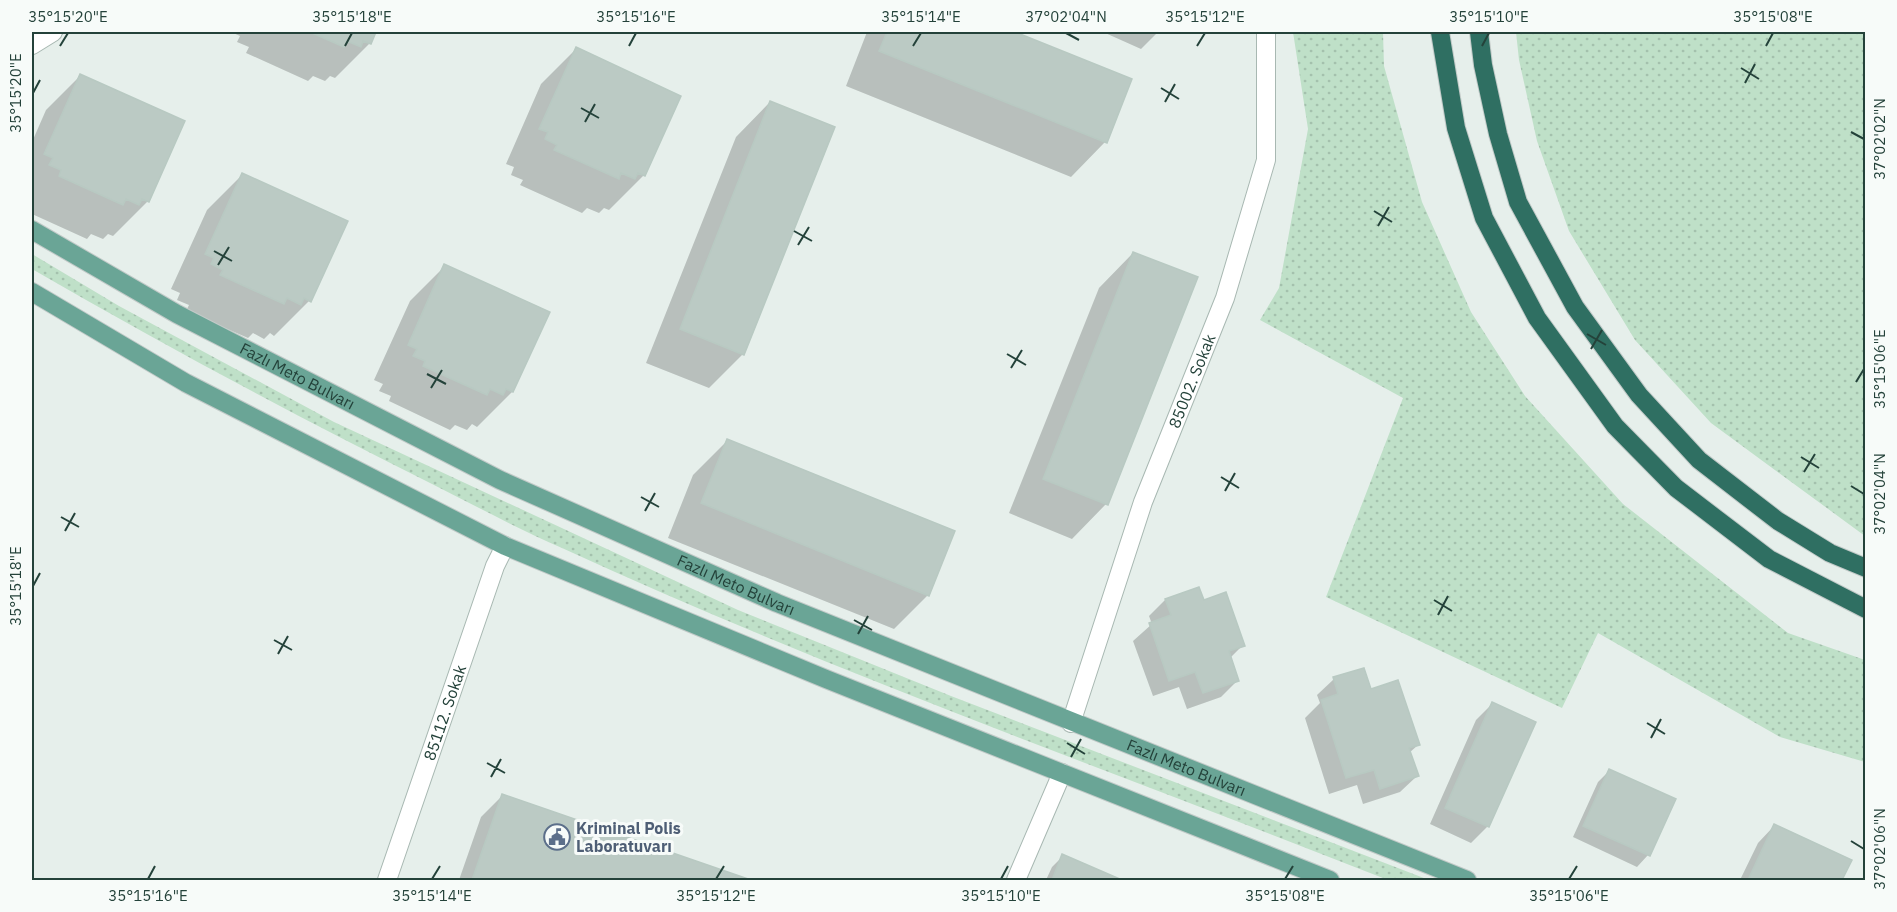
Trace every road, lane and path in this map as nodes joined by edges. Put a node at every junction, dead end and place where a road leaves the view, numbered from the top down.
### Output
1 (53, 32) edge
2 (1266, 32) edge
3 (1440, 32) edge
4 (1479, 32) edge
5 (32, 45) edge
6 (32, 230) edge
7 (32, 292) edge
8 (505, 546) junction
9 (1866, 568) edge
10 (1866, 609) edge
11 (1071, 723) junction
12 (1062, 773) junction
13 (387, 880) edge
14 (1016, 880) edge
15 (1330, 880) edge
16 (1467, 880) edge

1 - 5 street
2 - 11 street, 85002. Sokak
3 - 10 highway
4 - 9 highway
6 - 11 main road, Fazlı Meto Bulvarı
7 - 8 main road
8 - 12 main road
8 - 13 street, 85112. Sokak
11 - 16 main road, Fazlı Meto Bulvarı
12 - 14 street
12 - 15 main road

